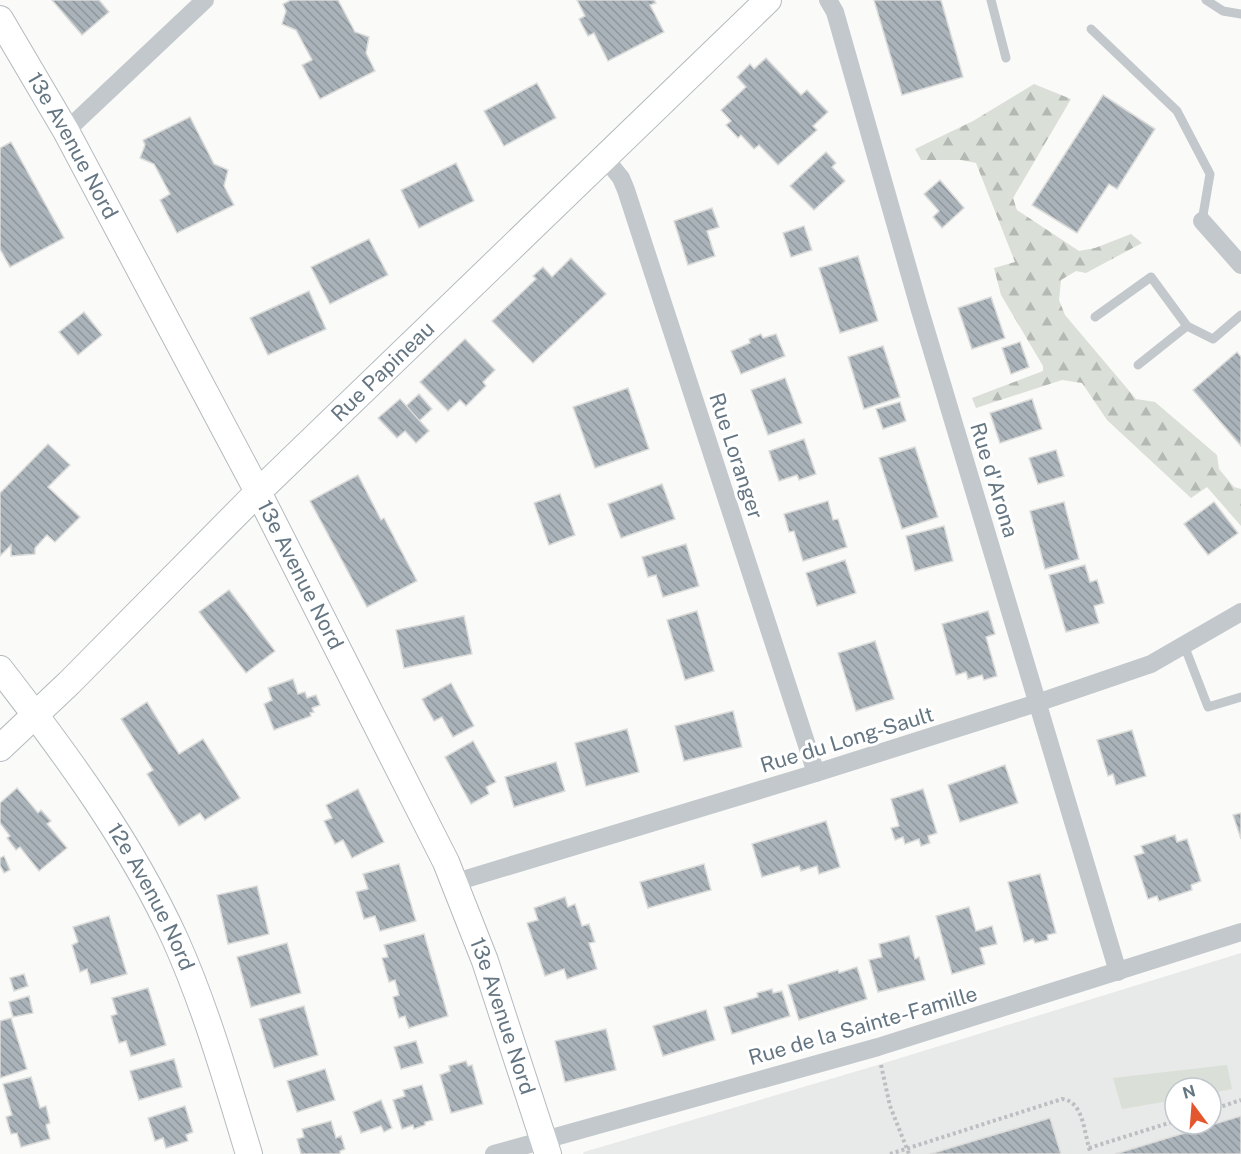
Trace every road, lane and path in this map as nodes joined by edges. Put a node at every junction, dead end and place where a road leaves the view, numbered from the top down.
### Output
1 (205, 0) edge
2 (768, 0) edge
3 (828, 0) edge
4 (991, 0) edge
5 (1206, 0) edge
6 (1241, 14) edge
7 (0, 19) edge
8 (1091, 28) dead end
9 (1006, 58) dead end
10 (66, 131) junction
11 (605, 158) junction
12 (1202, 221) joint
13 (1241, 265) edge
14 (1241, 315) edge
15 (1095, 317) dead end
16 (1187, 326) junction
17 (1138, 364) dead end
18 (258, 492) junction
19 (1241, 612) edge
20 (1184, 645) junction
21 (0, 669) edge
22 (1241, 697) edge
23 (1037, 703) junction
24 (36, 716) junction
25 (0, 747) edge
26 (816, 773) junction
27 (456, 882) junction
28 (1241, 932) edge
29 (1118, 972) junction
30 (879, 1047) junction
31 (1241, 1100) edge
32 (1223, 1106) edge
33 (1163, 1125) edge
34 (546, 1147) edge
35 (908, 1152) edge
36 (249, 1154) edge
37 (494, 1154) edge
38 (890, 1154) edge

1 - 10 street
2 - 11 main road, Rue Papineau
3 - 23 street, Rue d'Arona
4 - 9 lane
5 - 6 lane
7 - 10 main road, 13e Avenue Nord
8 - 12 lane
10 - 18 main road, 13e Avenue Nord
11 - 18 main road, Rue Papineau
11 - 26 street, Rue Loranger
12 - 13 street
14 - 16 lane
15 - 16 lane
16 - 17 lane
18 - 24 main road, Rue Papineau
18 - 27 main road, 13e Avenue Nord
19 - 20 street, Rue du Long-Sault
20 - 22 lane
20 - 23 street, Rue du Long-Sault
21 - 24 main road, 12e Avenue Nord
23 - 26 street, Rue du Long-Sault
23 - 29 street, Rue d'Arona
24 - 25 main road, Rue Papineau
24 - 36 main road, 12e Avenue Nord
26 - 27 street, Rue du Long-Sault
27 - 34 main road, 13e Avenue Nord
28 - 29 street, Rue de la Sainte-Famille
29 - 30 street, Rue de la Sainte-Famille
30 - 34 street, Rue de la Sainte-Famille
30 - 35 path
31 - 32 path
33 - 35 path
34 - 37 street, Rue de la Sainte-Famille
35 - 38 path

